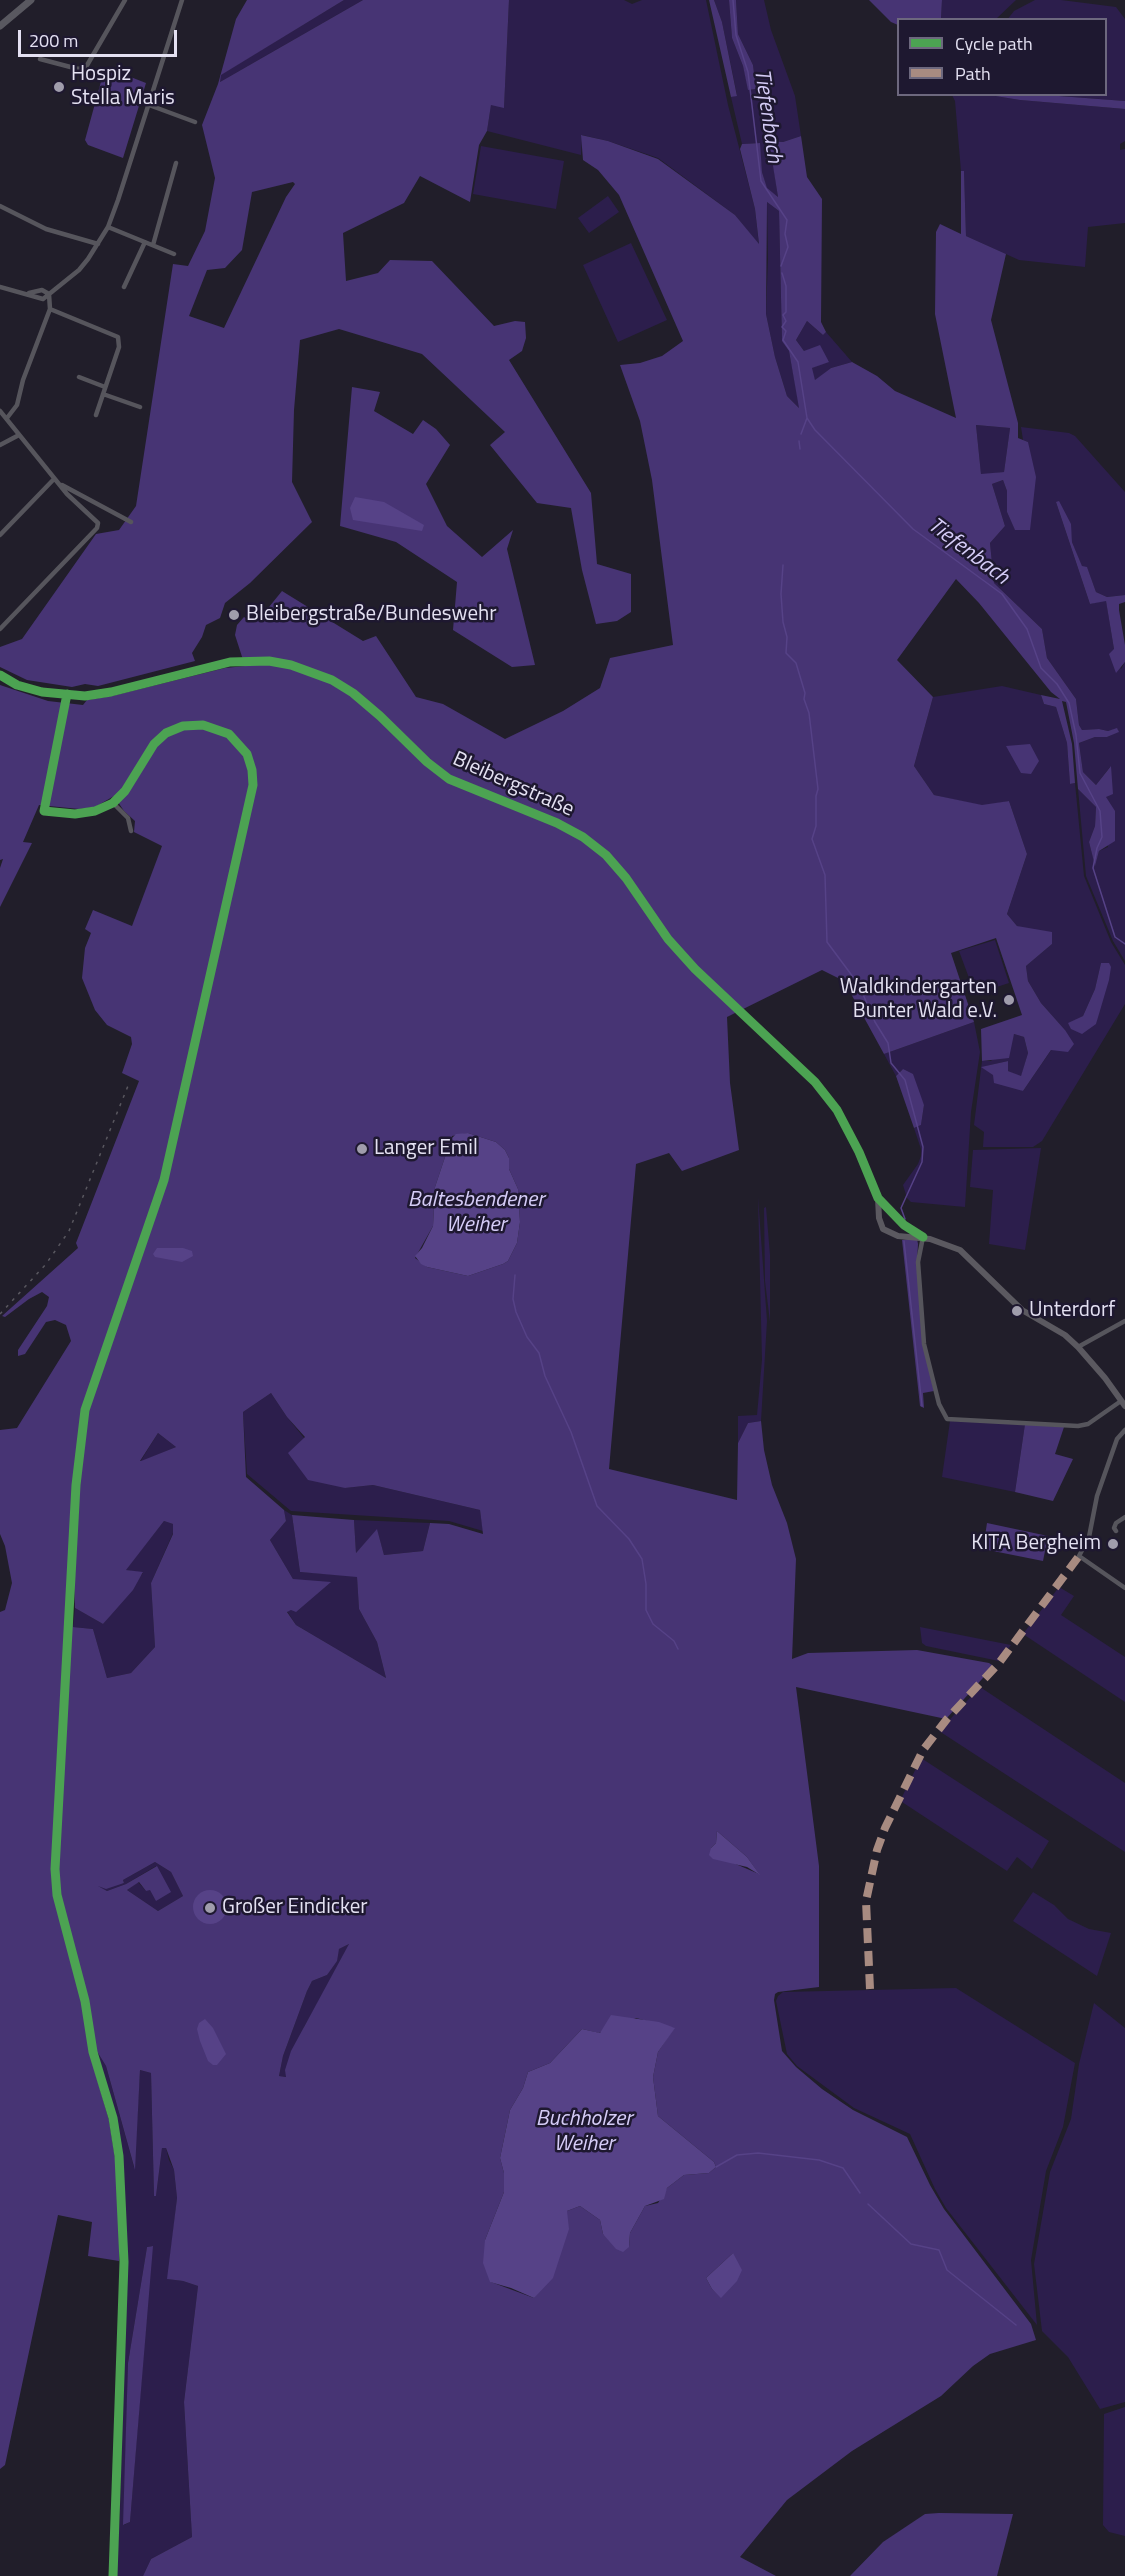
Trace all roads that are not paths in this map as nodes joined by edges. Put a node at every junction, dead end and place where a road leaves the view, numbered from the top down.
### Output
1 (31, 0) edge
2 (125, 0) edge
3 (182, 0) edge
4 (0, 26) edge
5 (40, 59) dead end
6 (149, 105) junction
7 (195, 122) dead end
8 (176, 163) dead end
9 (0, 206) edge
10 (108, 227) junction
11 (145, 242) junction
12 (98, 244) junction
13 (153, 245) junction
14 (174, 254) dead end
15 (0, 287) edge
16 (124, 287) dead end
17 (49, 294) junction
18 (50, 309) junction
19 (79, 378) dead end
20 (105, 387) junction
21 (103, 394) junction
22 (140, 406) dead end
23 (0, 411) edge
24 (96, 414) dead end
25 (7, 418) junction
26 (19, 435) junction
27 (0, 445) edge
28 (56, 481) junction
29 (131, 522) dead end
30 (0, 535) edge
31 (0, 629) edge
32 (0, 675) edge
33 (67, 694) junction
34 (113, 803) junction
35 (131, 831) dead end
36 (878, 1198) junction
37 (879, 1211) junction
38 (889, 1212) junction
39 (904, 1225) junction
40 (898, 1236) junction
41 (923, 1237) junction
42 (1125, 1321) edge
43 (1078, 1347) junction
44 (1123, 1404) edge
45 (1125, 1430) edge
46 (1125, 1517) edge
47 (1116, 1532) dead end
48 (1125, 1588) edge
49 (113, 2576) edge

1 - 4 main road
2 - 5 street
3 - 6 street
6 - 7 street
6 - 10 street
8 - 13 street
9 - 12 street
10 - 11 street
10 - 12 street
11 - 13 street
11 - 16 street
12 - 17 street
13 - 14 street
15 - 17 street
17 - 18 street
18 - 20 street
18 - 25 street
19 - 20 street
20 - 21 street
21 - 22 street
21 - 24 street
23 - 25 street
25 - 26 street
26 - 27 street
26 - 28 street
28 - 29 street
28 - 30 street
28 - 31 street
32 - 33 street, Bleibergstraße
33 - 34 street
33 - 36 street, Bleibergstraße
34 - 35 street
34 - 49 street
36 - 37 street, Bleibergstraße
36 - 38 street, Bleibergstraße
37 - 38 street
37 - 40 street, Bleibergstraße
38 - 39 street, Bleibergstraße
39 - 40 street
39 - 41 street, Bleibergstraße
40 - 41 street
41 - 43 street
41 - 44 street
42 - 43 street
43 - 44 street
45 - 48 street
46 - 47 street

